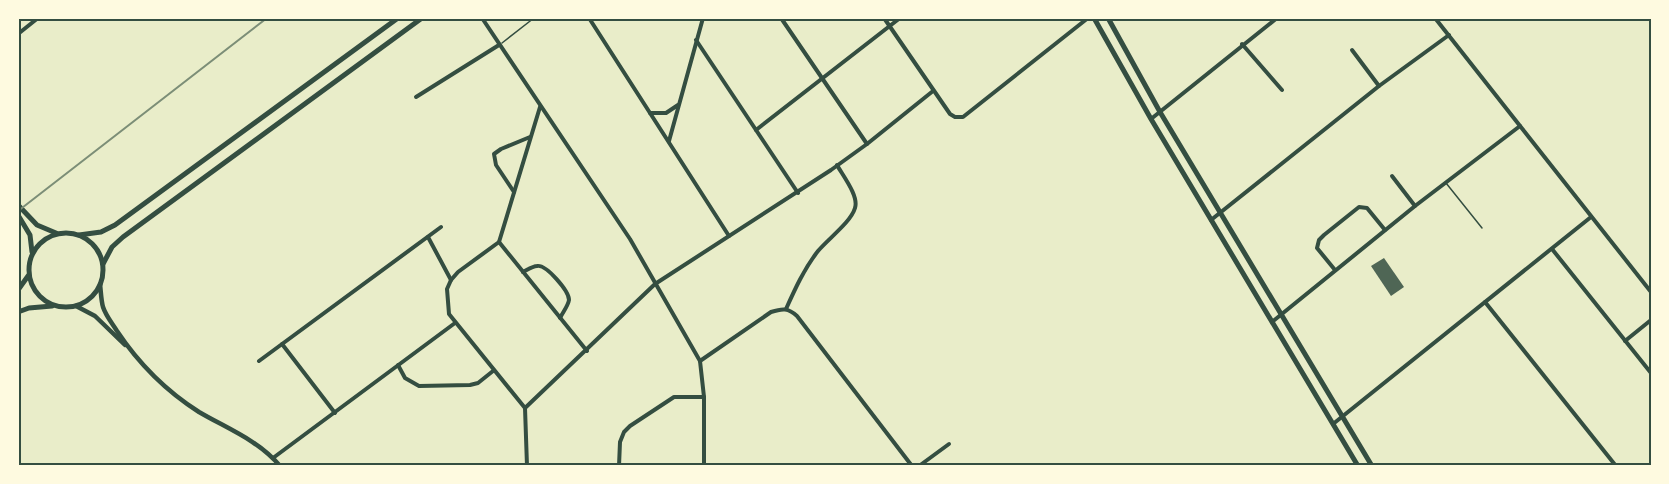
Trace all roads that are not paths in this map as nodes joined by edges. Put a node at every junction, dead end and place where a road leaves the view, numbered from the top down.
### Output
1 (38, 18) edge
2 (398, 18) edge
3 (422, 18) edge
4 (482, 18) edge
5 (534, 18) edge
6 (590, 18) edge
7 (703, 18) edge
8 (781, 18) edge
9 (884, 18) edge
10 (900, 18) edge
11 (1088, 18) edge
12 (1094, 18) edge
13 (1108, 18) edge
14 (1277, 18) edge
15 (1435, 18) edge
16 (890, 26) junction
17 (18, 34) edge
18 (1449, 35) junction
19 (696, 40) junction
20 (1242, 44) junction
21 (499, 45) junction
22 (1352, 50) dead end
23 (823, 78) junction
24 (1379, 86) junction
25 (1282, 90) dead end
26 (933, 91) junction
27 (416, 97) dead end
28 (679, 104) junction
29 (540, 106) junction
30 (650, 112) junction
31 (1160, 112) junction
32 (1151, 119) junction
33 (1520, 126) junction
34 (756, 130) junction
35 (531, 136) junction
36 (669, 141) junction
37 (867, 144) junction
38 (837, 165) junction
39 (1392, 176) dead end
40 (1445, 183) junction
41 (514, 192) junction
42 (798, 193) junction
43 (18, 205) edge
44 (1415, 206) junction
45 (1220, 213) junction
46 (20, 215) edge
47 (1591, 217) junction
48 (1211, 220) junction
49 (441, 227) dead end
50 (1482, 228) dead end
51 (1385, 230) junction
52 (56, 233) junction
53 (79, 235) junction
54 (729, 236) junction
55 (428, 237) junction
56 (499, 242) junction
57 (1552, 249) junction
58 (32, 252) junction
59 (103, 264) junction
60 (1335, 270) junction
61 (524, 272) junction
62 (28, 276) junction
63 (451, 280) junction
64 (100, 284) junction
65 (655, 284) junction
66 (18, 290) edge
67 (1651, 292) edge
68 (1485, 302) junction
69 (54, 305) junction
70 (76, 306) junction
71 (786, 309) junction
72 (18, 312) edge
73 (1281, 315) junction
74 (560, 318) junction
75 (1651, 320) edge
76 (455, 322) junction
77 (1272, 322) junction
78 (1625, 341) junction
79 (282, 344) junction
80 (129, 349) junction
81 (587, 351) junction
82 (259, 361) dead end
83 (700, 361) junction
84 (398, 365) junction
85 (494, 371) junction
86 (1651, 373) edge
87 (704, 397) junction
88 (525, 408) junction
89 (335, 413) junction
90 (1343, 417) junction
91 (1334, 424) junction
92 (949, 444) dead end
93 (273, 458) junction
94 (280, 466) edge
95 (527, 466) edge
96 (619, 466) edge
97 (704, 466) edge
98 (912, 466) edge
99 (919, 466) edge
100 (1358, 466) edge
101 (1372, 466) edge
102 (1616, 466) edge

1 - 17 street
2 - 53 main road
3 - 59 main road
4 - 21 street
5 - 21 lane
6 - 30 street
7 - 19 street
8 - 23 street
9 - 16 street
10 - 16 street
11 - 26 street
12 - 32 main road
13 - 31 main road
14 - 20 street
15 - 18 street
16 - 23 street
16 - 26 street
18 - 24 street
18 - 33 street
19 - 28 street
19 - 34 street
20 - 25 street
20 - 31 street
21 - 27 street
21 - 29 street
22 - 24 street
23 - 34 street
23 - 37 street
24 - 45 street
26 - 37 street
28 - 30 street
28 - 36 street
29 - 35 street
29 - 65 street
30 - 36 street
31 - 32 street
31 - 45 main road
32 - 48 main road
33 - 40 street
33 - 47 street
34 - 42 street
35 - 41 street
35 - 41 street
36 - 54 street
37 - 38 street
38 - 42 street
38 - 71 street
39 - 44 street
40 - 44 street
40 - 50 lane
41 - 56 street
42 - 54 street
43 - 46 main road
44 - 51 street
45 - 48 street
45 - 73 main road
46 - 52 main road
46 - 58 main road
47 - 57 street
47 - 67 street
48 - 77 main road
49 - 55 street
51 - 60 street
51 - 60 street
52 - 53 main road
52 - 58 main road
53 - 59 main road
54 - 65 street
55 - 63 street
55 - 79 street
56 - 61 street
56 - 63 street
57 - 68 street
57 - 78 street
58 - 62 main road
59 - 64 main road
60 - 73 street
61 - 74 street
61 - 74 street
62 - 66 main road
62 - 69 main road
63 - 76 street
64 - 70 main road
64 - 80 street
65 - 81 street
65 - 83 street
68 - 90 street
68 - 102 street
69 - 70 main road
69 - 72 main road
70 - 80 street
71 - 83 street
71 - 98 street
73 - 77 street
73 - 90 main road
74 - 81 street
75 - 78 street
76 - 84 street
76 - 85 street
77 - 91 main road
78 - 86 street
79 - 82 street
79 - 89 street
80 - 93 street
81 - 88 street
83 - 87 street
84 - 85 street
84 - 89 street
85 - 88 street
87 - 96 street
87 - 97 street
88 - 95 street
89 - 93 street
90 - 91 street
90 - 101 main road
91 - 100 main road
92 - 99 street
93 - 94 street

